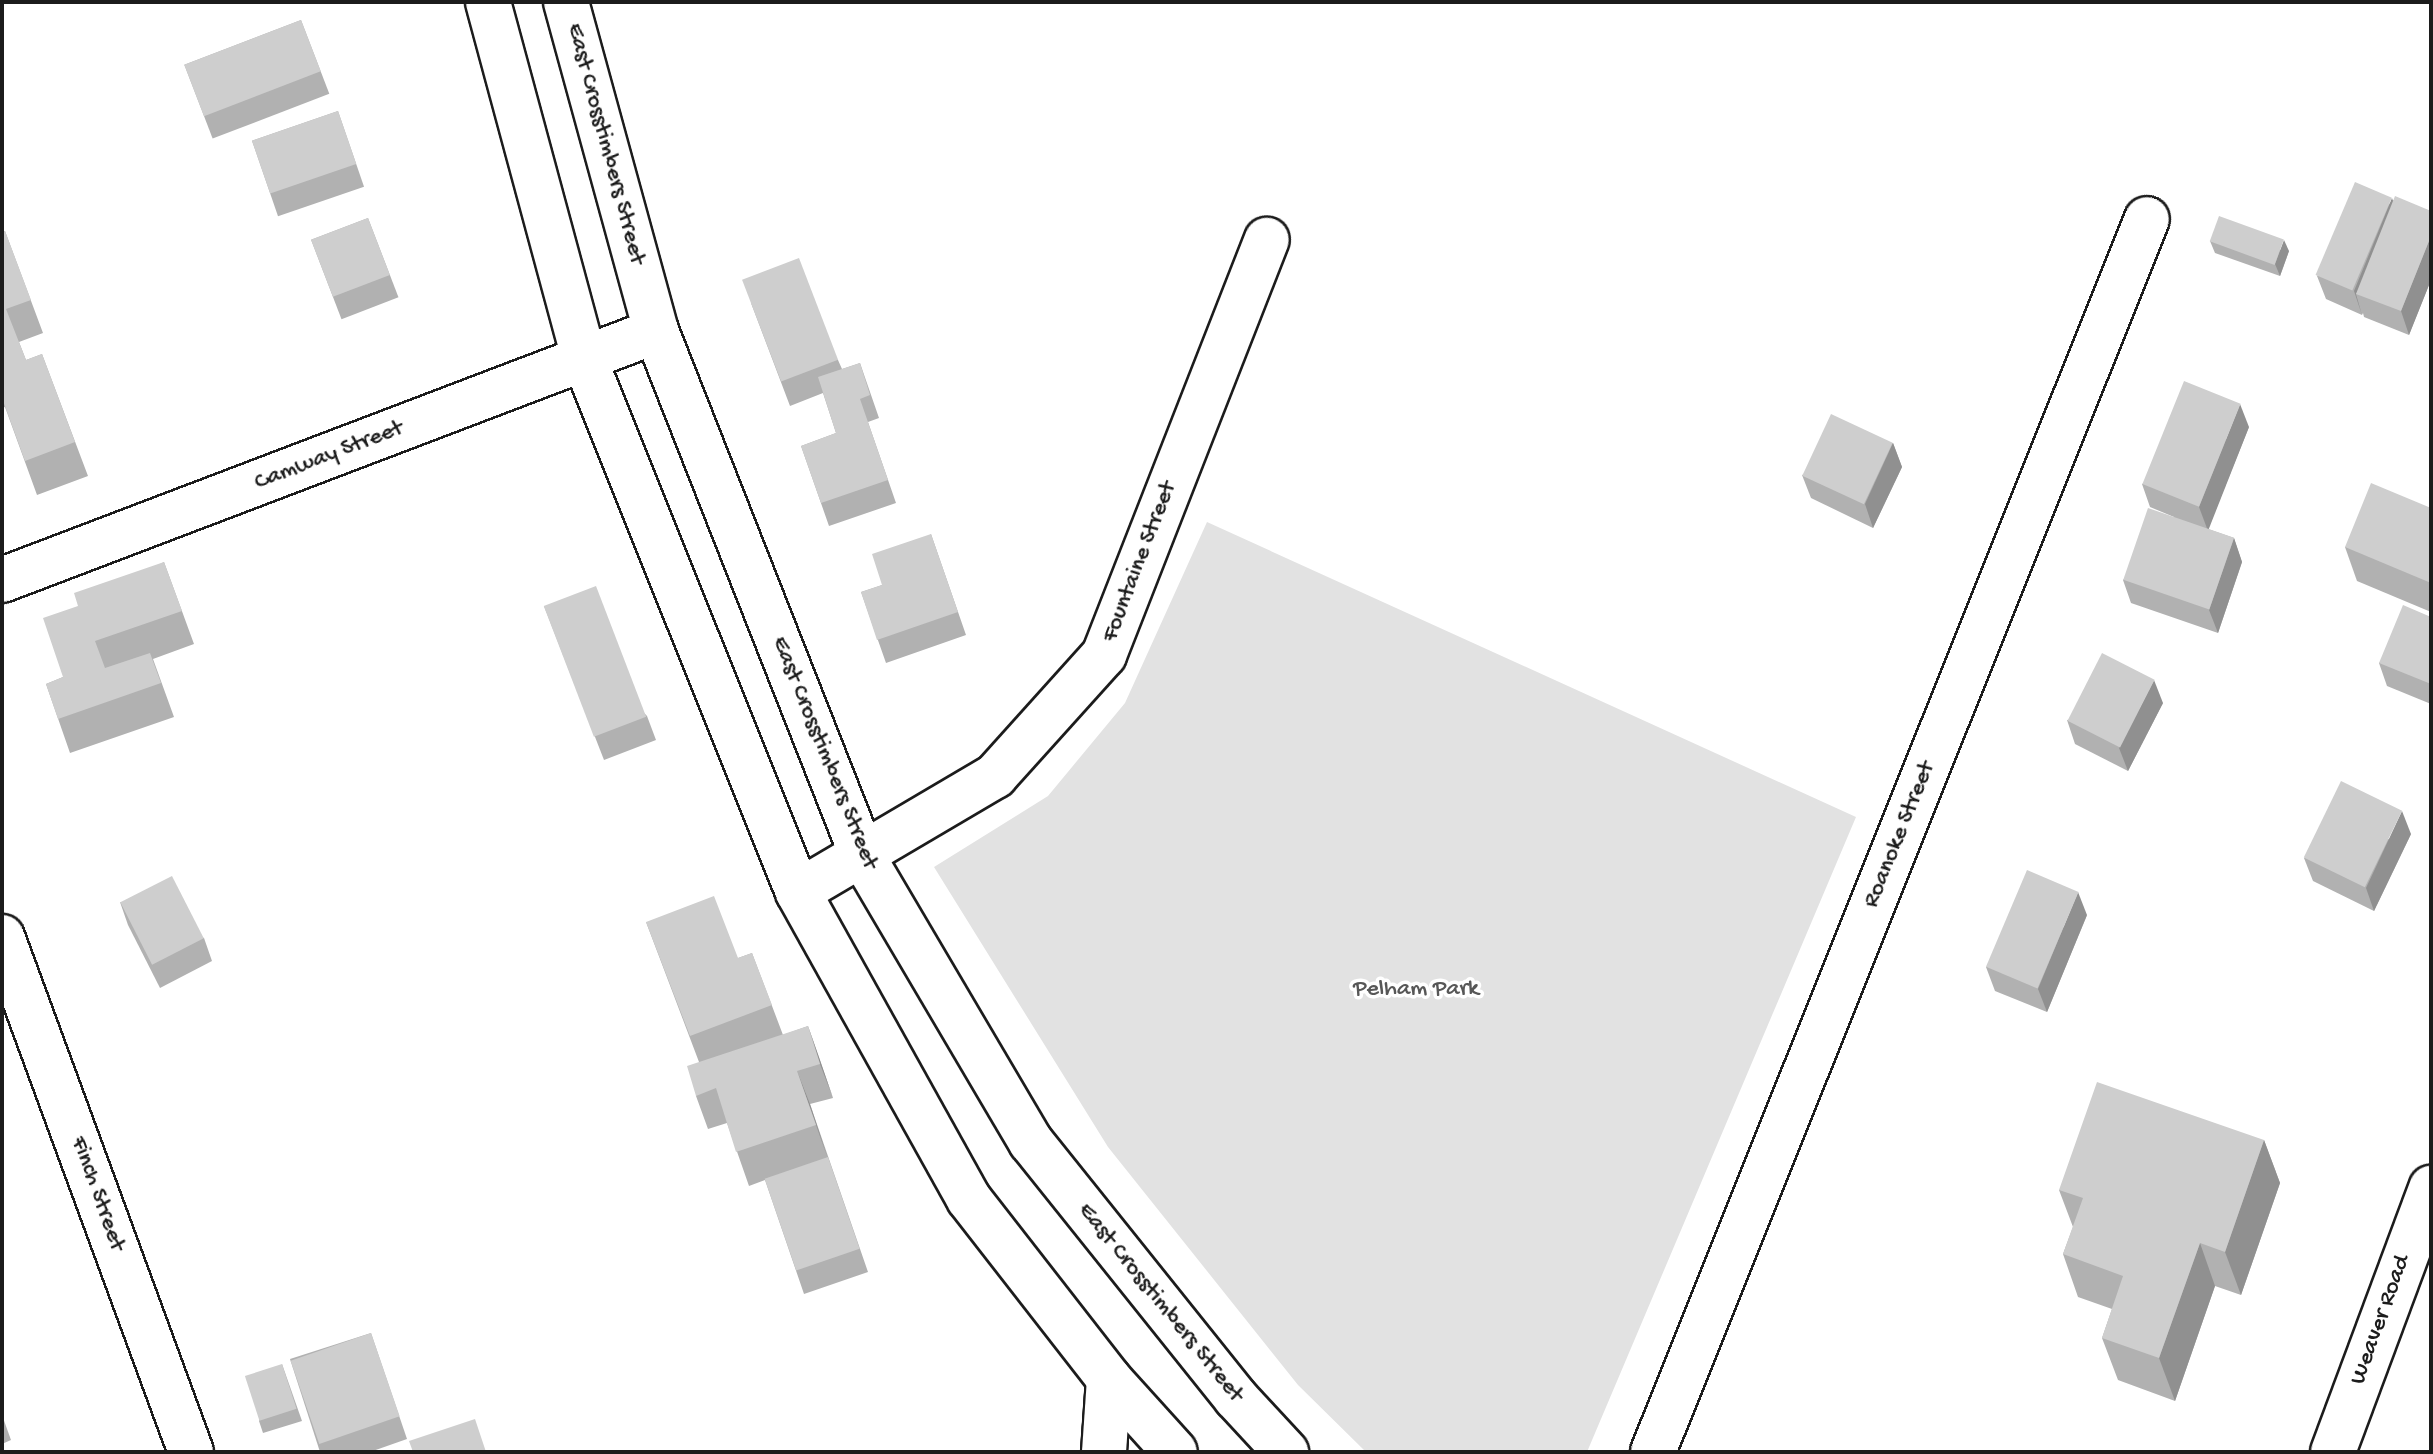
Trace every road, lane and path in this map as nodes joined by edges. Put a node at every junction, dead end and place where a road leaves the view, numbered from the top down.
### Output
1 (488, 2) edge
2 (566, 2) edge
3 (2147, 219) dead end
4 (1267, 240) dead end
5 (656, 331) junction
6 (584, 358) junction
7 (2, 580) edge
8 (863, 857) junction
9 (798, 892) junction
10 (2, 937) edge
11 (2431, 1188) edge
12 (1109, 1379) junction
13 (191, 1452) edge
14 (1104, 1452) edge
15 (1175, 1452) edge
16 (1286, 1452) edge
17 (1653, 1452) edge
18 (2333, 1452) edge

1 - 6 street
2 - 5 street, East Crosstimbers Street
3 - 17 street, Roanoke Street
4 - 8 street, Fountaine Street
5 - 6 street, Camway Street
5 - 8 street, East Crosstimbers Street
6 - 7 street, Camway Street
6 - 9 street
8 - 9 street, Fountaine Street
8 - 16 street, East Crosstimbers Street
9 - 12 street
10 - 13 street, Finch Street
11 - 18 street, Weaver Road
12 - 14 street
12 - 15 street

